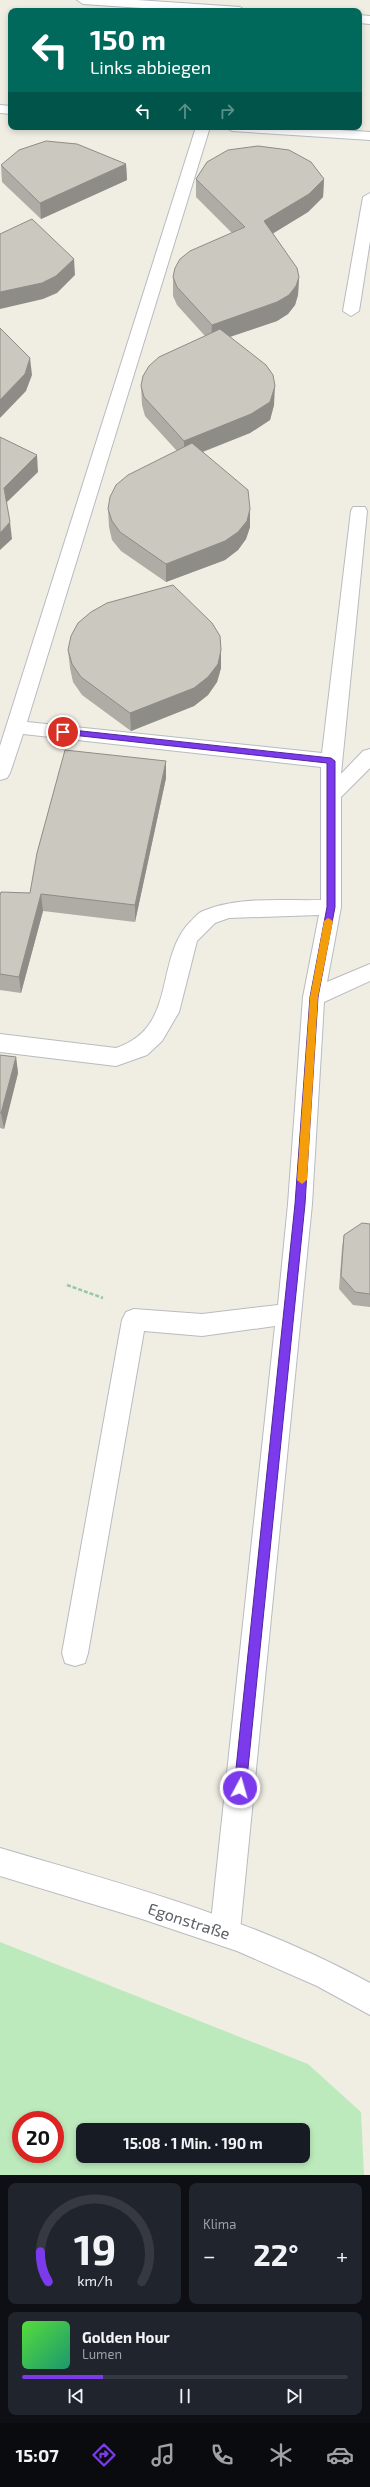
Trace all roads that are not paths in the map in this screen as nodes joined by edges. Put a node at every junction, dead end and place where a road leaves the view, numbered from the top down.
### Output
1 (83, 0) edge
2 (197, 8) edge
3 (202, 130) edge
4 (278, 130) edge
5 (370, 136) edge
6 (370, 197) edge
7 (351, 311) dead end
8 (359, 511) dead end
9 (16, 726) junction
10 (370, 756) edge
11 (331, 761) junction
12 (0, 773) edge
13 (331, 795) junction
14 (331, 907) junction
15 (370, 972) edge
16 (314, 997) junction
17 (0, 1043) edge
18 (289, 1314) junction
19 (75, 1653) dead end
20 (0, 1862) edge
21 (225, 1931) junction
22 (370, 2000) edge

1 - 2 street
3 - 9 street
4 - 5 street
6 - 7 street
8 - 11 street
9 - 11 street
9 - 12 street
10 - 13 street
11 - 13 street
13 - 14 street
14 - 16 street
14 - 17 street
15 - 16 street
16 - 18 street
18 - 19 street
18 - 21 street
20 - 21 street, Egonstraße
21 - 22 street, Egonstraße

